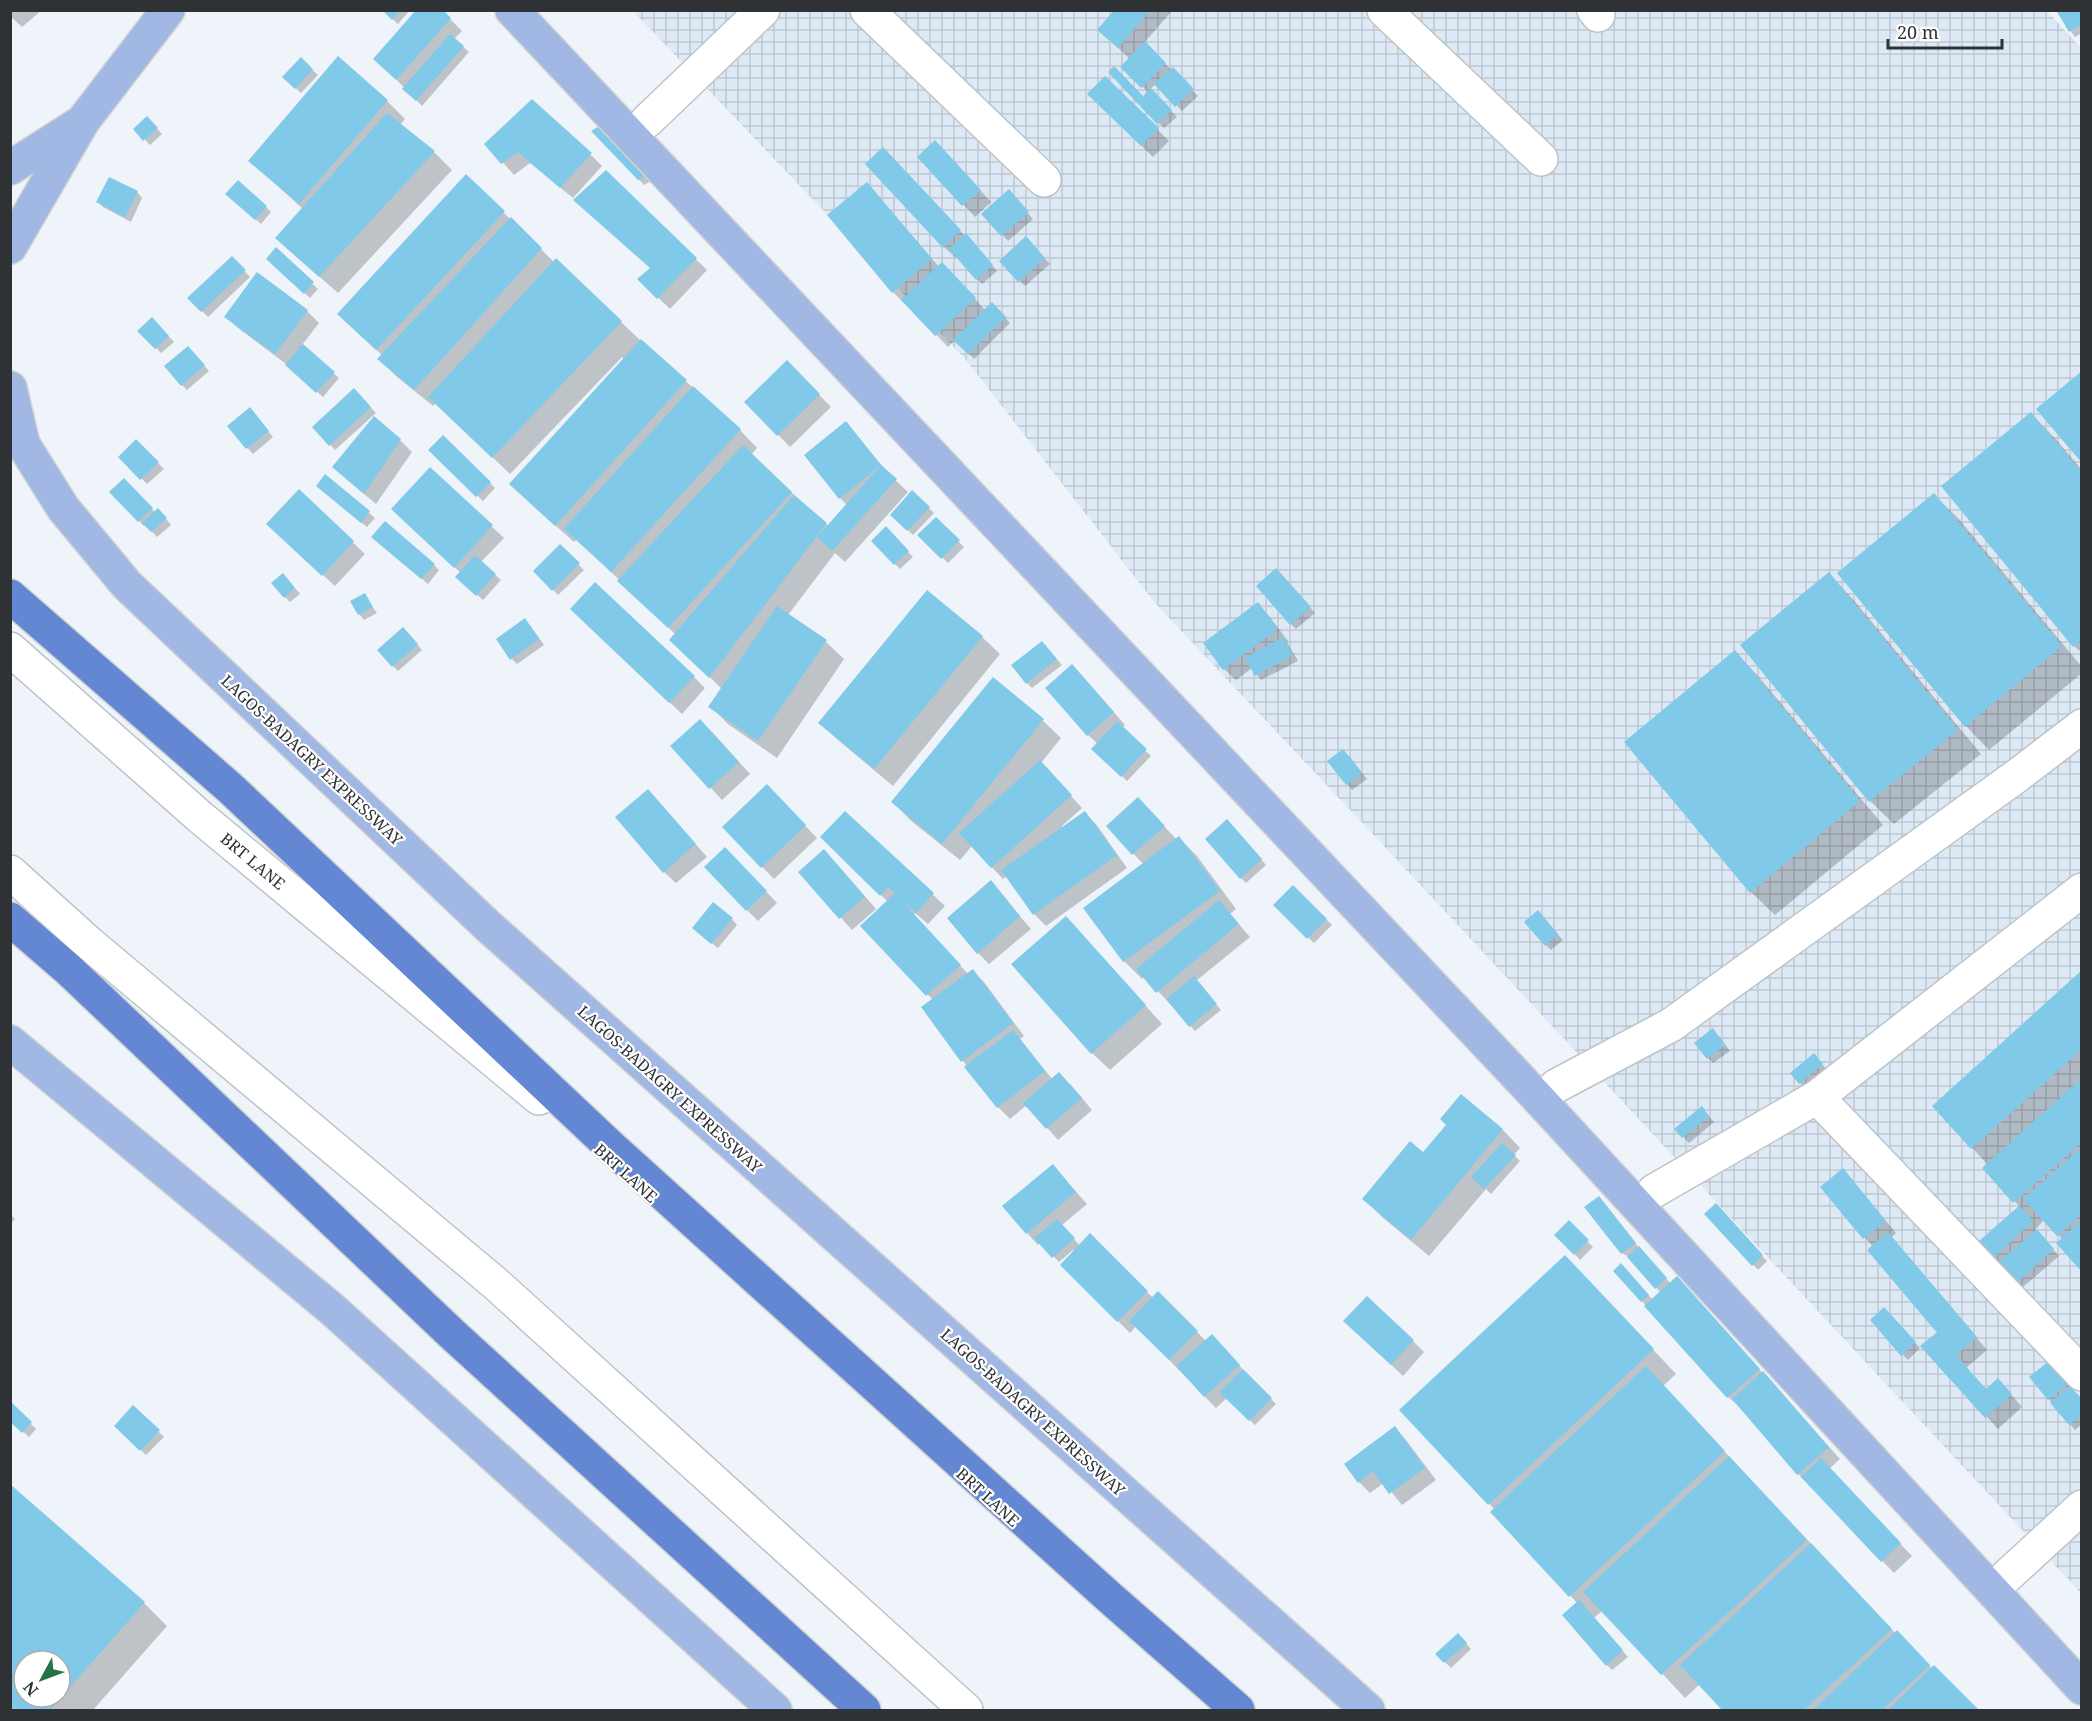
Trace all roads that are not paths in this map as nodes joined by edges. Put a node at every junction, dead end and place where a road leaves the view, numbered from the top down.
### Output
1 (168, 10) edge
2 (512, 10) edge
3 (542, 10) edge
4 (763, 10) edge
5 (867, 10) edge
6 (1384, 10) edge
7 (83, 121) junction
8 (647, 121) junction
9 (1541, 159) dead end
10 (10, 168) edge
11 (1044, 180) dead end
12 (10, 247) edge
13 (10, 388) edge
14 (17, 438) edge
15 (10, 596) edge
16 (10, 649) edge
17 (2082, 726) edge
18 (10, 872) edge
19 (2082, 890) edge
20 (10, 919) edge
21 (10, 1042) edge
22 (1556, 1086) junction
23 (1817, 1097) junction
24 (1654, 1191) junction
25 (2082, 1374) edge
26 (2082, 1506) edge
27 (2007, 1576) junction
28 (2082, 1655) edge
29 (2082, 1688) edge
30 (775, 1710) edge
31 (864, 1710) edge
32 (966, 1710) edge
33 (1229, 1710) edge
34 (1238, 1710) edge
35 (1368, 1710) edge

1 - 7 main road
2 - 29 main road
3 - 8 main road
4 - 8 lane
5 - 11 lane
6 - 9 lane
7 - 10 main road
7 - 12 main road
8 - 22 main road
13 - 14 main road, LAGOS-BADAGRY EXPRESSWAY
14 - 35 main road, LAGOS-BADAGRY EXPRESSWAY
15 - 34 highway
16 - 33 lane, BRT LANE
17 - 22 lane
18 - 32 lane
19 - 23 lane
20 - 31 highway
21 - 30 main road
22 - 24 main road
23 - 24 lane
23 - 25 lane
24 - 27 main road
26 - 27 lane
27 - 28 main road

